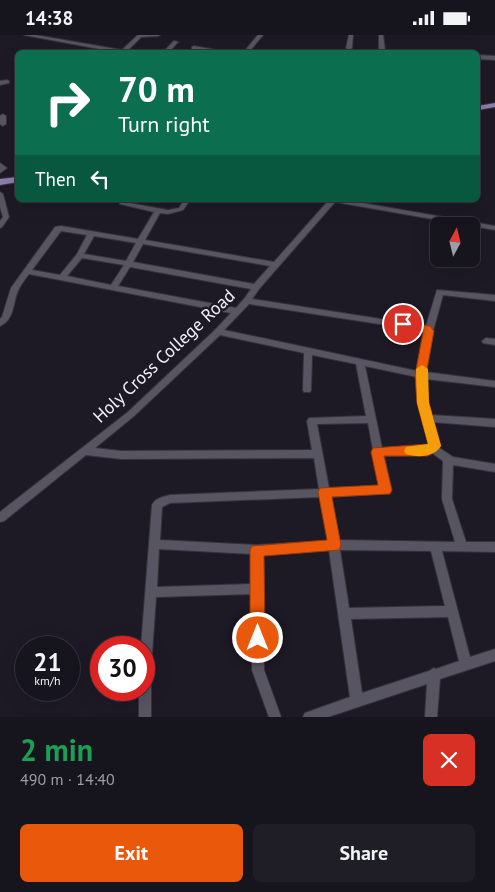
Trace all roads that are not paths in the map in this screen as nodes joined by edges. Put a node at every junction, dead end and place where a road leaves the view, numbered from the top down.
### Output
1 (26, 35) edge
2 (158, 35) edge
3 (261, 35) edge
4 (351, 35) edge
5 (381, 35) edge
6 (176, 41) dead end
7 (194, 48) dead end
8 (349, 48) dead end
9 (118, 50) edge
10 (125, 50) edge
11 (167, 50) edge
12 (205, 50) edge
13 (247, 50) edge
14 (383, 50) edge
15 (480, 57) edge
16 (495, 58) edge
17 (495, 105) edge
18 (480, 108) edge
19 (4, 116) dead end
20 (3, 124) dead end
21 (0, 165) edge
22 (0, 171) edge
23 (15, 180) edge
24 (0, 182) edge
25 (0, 194) edge
26 (124, 202) edge
27 (185, 202) edge
28 (331, 202) edge
29 (345, 202) edge
30 (158, 210) junction
31 (0, 226) edge
32 (495, 228) edge
33 (92, 233) junction
34 (139, 241) junction
35 (80, 255) junction
36 (131, 264) junction
37 (276, 265) junction
38 (27, 271) junction
39 (62, 278) junction
40 (256, 287) junction
41 (113, 288) junction
42 (495, 298) edge
43 (247, 301) junction
44 (0, 306) edge
45 (10, 306) junction
46 (237, 311) junction
47 (0, 323) edge
48 (218, 332) junction
49 (428, 334) junction
50 (308, 350) junction
51 (360, 363) junction
52 (421, 375) junction
53 (495, 384) edge
54 (307, 390) dead end
55 (427, 418) junction
56 (370, 419) junction
57 (495, 423) edge
58 (433, 448) junction
59 (85, 451) junction
60 (377, 452) junction
61 (318, 455) junction
62 (448, 460) junction
63 (495, 468) edge
64 (325, 492) junction
65 (0, 518) edge
66 (154, 544) junction
67 (334, 545) junction
68 (435, 546) junction
69 (462, 547) junction
70 (495, 547) edge
71 (257, 550) junction
72 (257, 589) junction
73 (151, 592) junction
74 (452, 611) junction
75 (345, 614) junction
76 (495, 655) edge
77 (466, 664) junction
78 (434, 674) junction
79 (357, 702) junction
80 (145, 717) edge
81 (275, 717) edge
82 (309, 717) edge
83 (431, 717) edge

1 - 9 street
2 - 10 street
3 - 13 street
4 - 8 street
5 - 14 street
6 - 11 street
7 - 12 street
15 - 16 street
17 - 18 main road
19 - 20 street
21 - 22 street
23 - 24 main road
25 - 31 street
26 - 30 street
27 - 30 street
28 - 37 street, Holy Cross College Road
29 - 32 street
30 - 34 street
33 - 34 street
33 - 35 street
33 - 38 street
34 - 36 street
34 - 37 street
35 - 36 street
35 - 39 street
36 - 40 street
36 - 41 street
37 - 40 street, Holy Cross College Road
38 - 39 street
38 - 45 street
39 - 41 street
40 - 43 street, Holy Cross College Road
41 - 46 street
42 - 49 street
43 - 46 street, Holy Cross College Road
43 - 49 street
44 - 45 street
45 - 47 street
46 - 48 street, Holy Cross College Road
48 - 50 street
48 - 59 street, Holy Cross College Road
49 - 52 street
50 - 51 street
50 - 54 street
51 - 52 street
51 - 56 street
52 - 53 street
52 - 55 street
55 - 57 street
55 - 58 street
56 - 60 street
56 - 61 street
58 - 60 street
58 - 62 street
59 - 61 street
59 - 65 street, Holy Cross College Road
60 - 64 street
61 - 64 street
62 - 63 street
62 - 69 street
64 - 66 street
64 - 67 street
66 - 71 street
66 - 73 street
67 - 68 street
67 - 71 street
67 - 75 street
68 - 69 street
68 - 74 street
69 - 70 street
71 - 72 street
72 - 73 street
72 - 81 street
73 - 80 street
74 - 75 street
74 - 77 street
75 - 79 street
76 - 77 street
77 - 78 street
78 - 79 street
78 - 83 street
79 - 82 street

